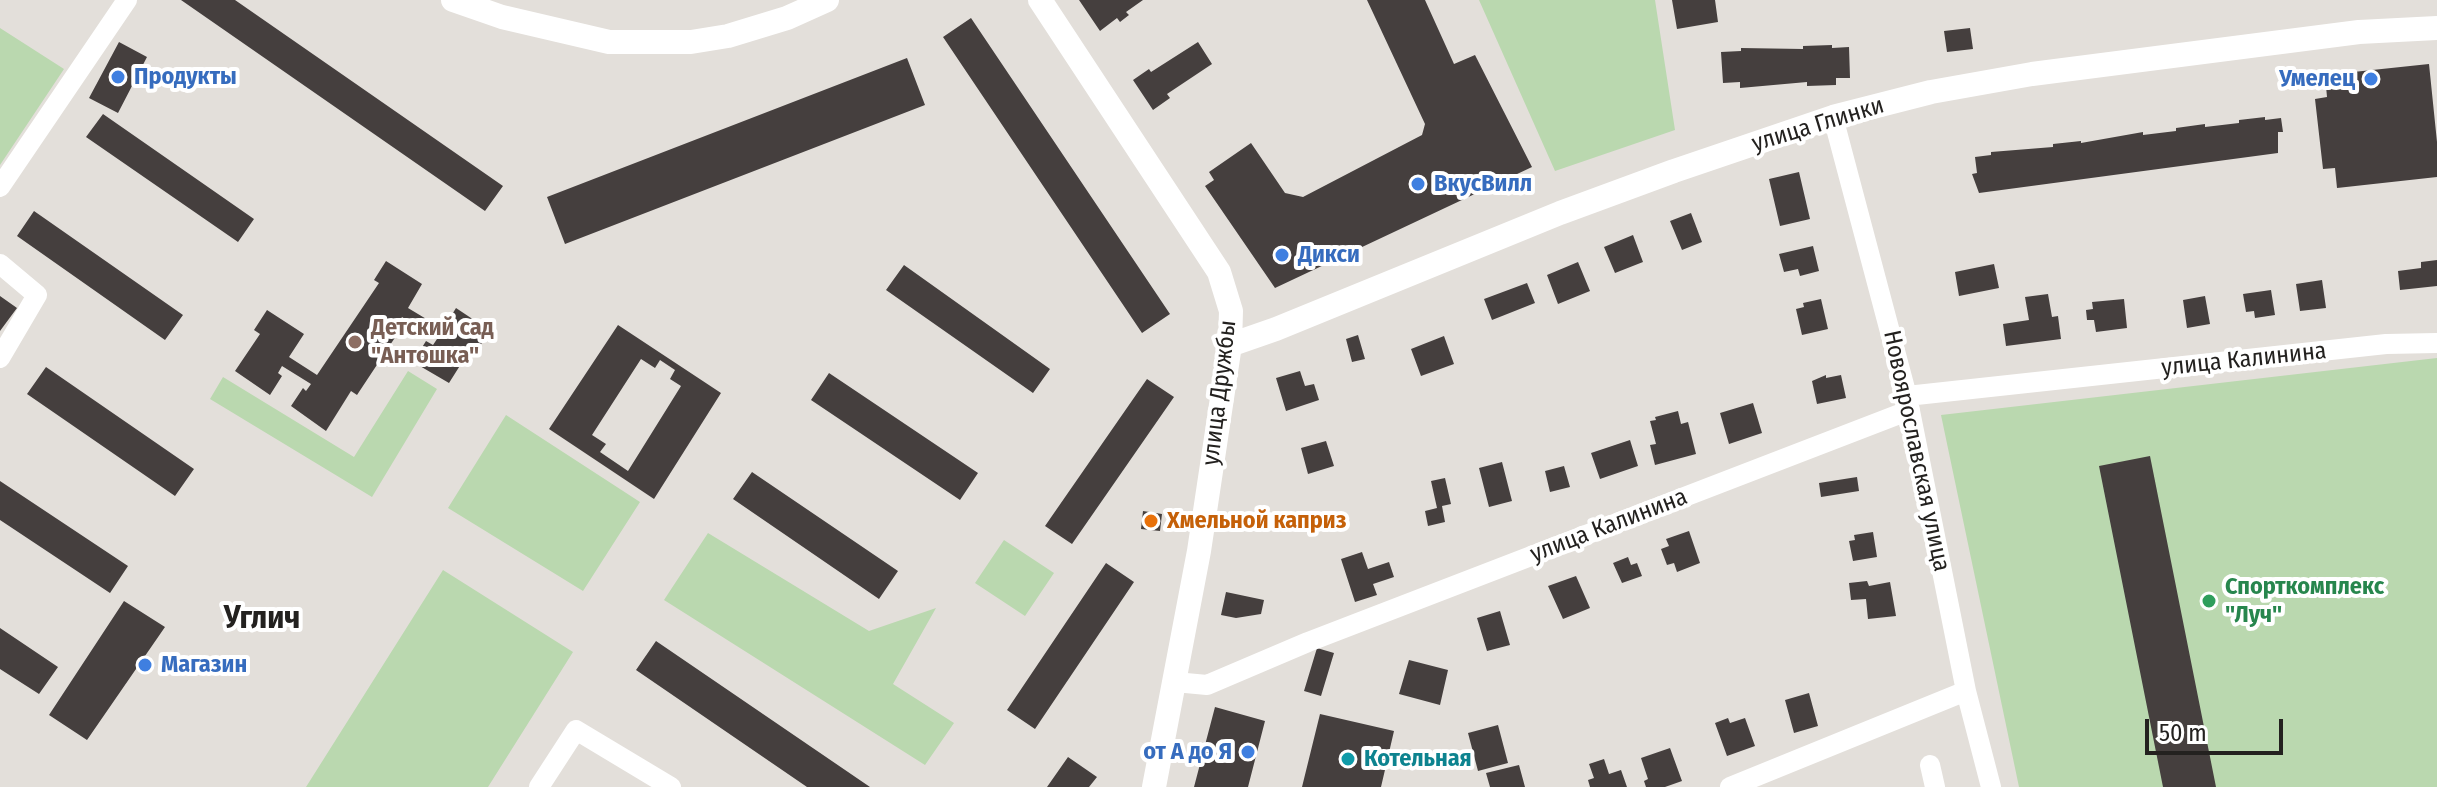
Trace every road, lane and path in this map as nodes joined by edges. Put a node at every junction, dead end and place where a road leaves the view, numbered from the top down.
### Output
1 (127, 0) edge
2 (453, 0) edge
3 (827, 0) edge
4 (1040, 0) edge
5 (2437, 28) edge
6 (1833, 117) junction
7 (0, 187) edge
8 (0, 264) edge
9 (2437, 343) edge
10 (1230, 345) junction
11 (0, 358) edge
12 (1909, 403) junction
13 (1175, 682) junction
14 (1966, 691) junction
15 (1930, 765) dead end
16 (539, 787) edge
17 (671, 787) edge
18 (1154, 787) edge
19 (1730, 787) edge
20 (1935, 787) edge
21 (1991, 787) edge

1 - 7 street
2 - 3 street
4 - 10 street, улица Дружбы
5 - 6 street, улица Глинки
6 - 10 street, улица Глинки
6 - 12 street, Новоярославская улица
8 - 11 street
9 - 12 street, улица Калинина
10 - 13 street, улица Дружбы
12 - 13 street, улица Калинина
12 - 14 street, Новоярославская улица
13 - 18 street, улица Дружбы
14 - 19 street
14 - 21 street, Новоярославская улица
15 - 20 street
16 - 17 street

